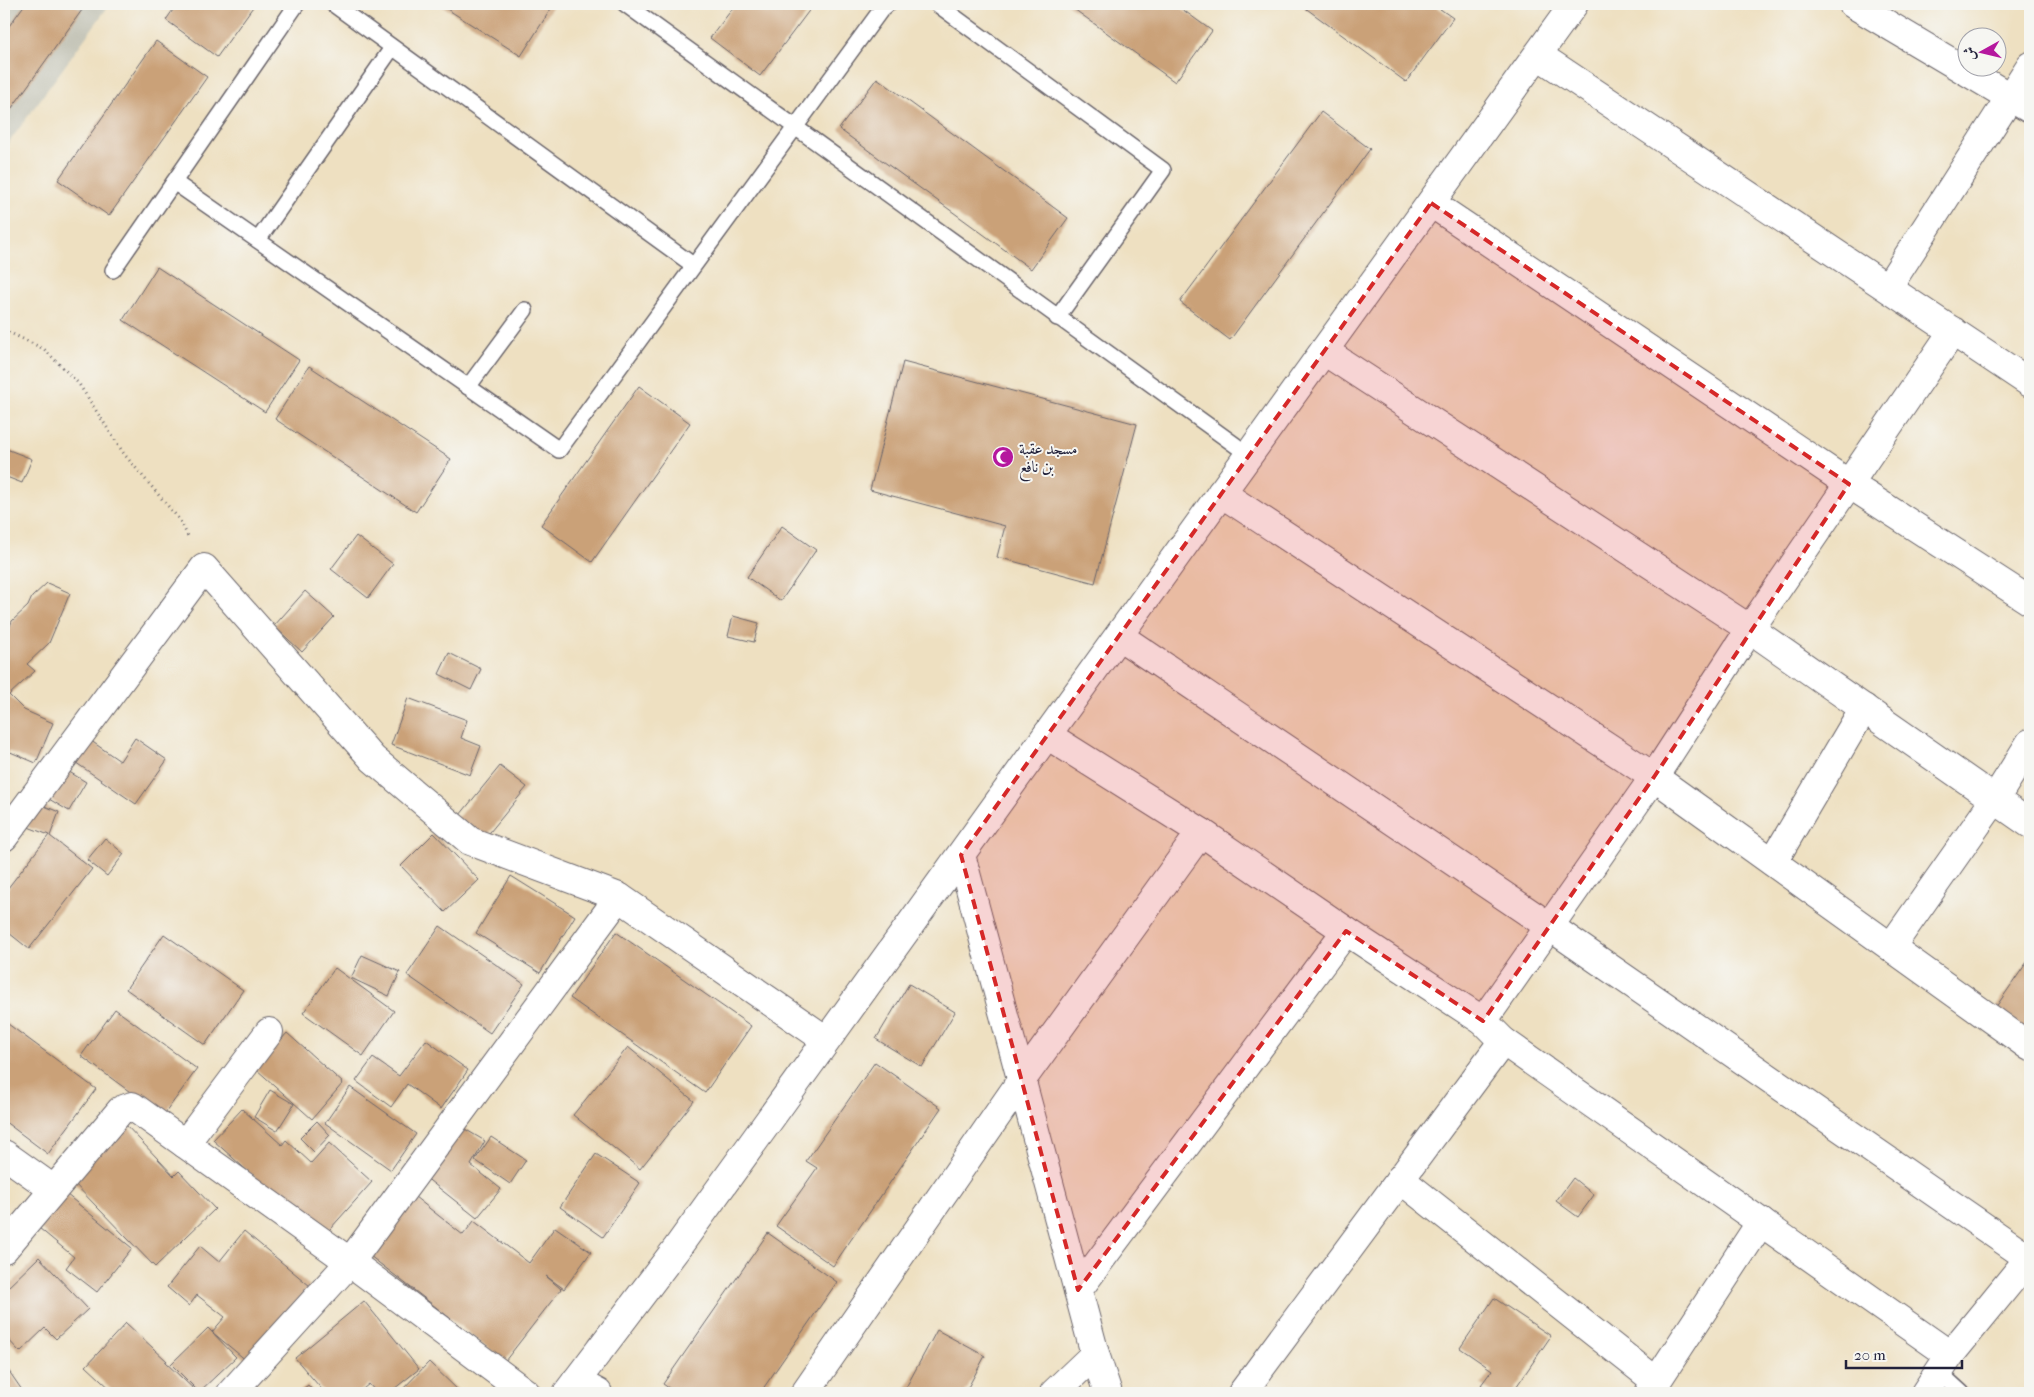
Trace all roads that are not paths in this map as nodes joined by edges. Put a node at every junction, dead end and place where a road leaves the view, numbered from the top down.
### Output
1 (297, 4) edge
2 (332, 4) edge
3 (625, 4) edge
4 (888, 4) edge
5 (937, 4) edge
6 (1574, 4) edge
7 (1853, 4) edge
8 (392, 48) junction
9 (1538, 55) junction
10 (2030, 66) edge
11 (2021, 103) edge
12 (795, 127) junction
13 (174, 182) junction
14 (1431, 203) junction
15 (258, 240) junction
16 (693, 266) junction
17 (113, 270) dead end
18 (1888, 287) junction
19 (524, 310) dead end
20 (1057, 318) junction
21 (1953, 331) junction
22 (1324, 351) junction
23 (2030, 383) edge
24 (468, 387) junction
25 (1248, 455) junction
26 (1849, 484) junction
27 (1221, 493) junction
28 (2030, 601) edge
29 (1750, 629) junction
30 (1118, 636) junction
31 (1864, 708) junction
32 (1047, 735) junction
33 (2030, 744) edge
34 (1654, 777) junction
35 (1995, 799) junction
36 (2030, 824) edge
37 (1201, 832) junction
38 (4, 837) edge
39 (961, 855) junction
40 (1773, 862) junction
41 (619, 898) junction
42 (1549, 926) junction
43 (1346, 931) junction
44 (1891, 947) junction
45 (1483, 1021) junction
46 (269, 1032) dead end
47 (826, 1040) junction
48 (1503, 1040) junction
49 (2030, 1047) edge
50 (1021, 1080) junction
51 (185, 1144) junction
52 (4, 1154) edge
53 (1400, 1180) junction
54 (52, 1189) junction
55 (1761, 1222) junction
56 (4, 1249) edge
57 (2030, 1257) edge
58 (350, 1262) junction
59 (1078, 1290) junction
60 (1095, 1354) junction
61 (1938, 1374) edge
62 (1653, 1388) edge
63 (580, 1389) edge
64 (231, 1393) edge
65 (526, 1393) edge
66 (805, 1393) edge
67 (1054, 1393) edge
68 (1108, 1393) edge
69 (1242, 1393) edge
70 (1962, 1393) edge

1 - 13 lane
2 - 8 lane
3 - 12 lane
4 - 12 lane
5 - 20 lane
6 - 9 street
7 - 11 street
8 - 15 lane
8 - 16 lane
9 - 14 street
9 - 18 street
10 - 11 street
11 - 18 street
12 - 16 lane
12 - 20 lane
13 - 15 lane
13 - 17 lane
14 - 22 street
14 - 26 street
15 - 24 lane
16 - 24 lane
18 - 21 street
19 - 24 lane
20 - 25 lane
21 - 23 street
21 - 26 street
22 - 25 street
22 - 29 street
25 - 27 street
26 - 28 street
26 - 29 street
27 - 30 street
27 - 34 street
29 - 31 street
29 - 34 street
30 - 32 street
30 - 42 street
31 - 35 street
31 - 40 street
32 - 37 street
32 - 39 street
33 - 35 street
34 - 40 street
34 - 42 street
35 - 36 street
35 - 44 street
37 - 43 street
37 - 50 street
38 - 41 street
39 - 47 street
39 - 50 street
40 - 44 street
41 - 47 street
41 - 58 street
42 - 45 street
42 - 57 street
43 - 45 street
43 - 59 street
44 - 49 street
45 - 48 street
46 - 51 street
47 - 63 street
48 - 53 street
48 - 55 street
50 - 59 street
50 - 66 street
51 - 54 street
51 - 58 street
52 - 54 street
53 - 62 street
53 - 69 street
54 - 56 street
55 - 61 street
55 - 62 street
57 - 61 street
58 - 64 street
58 - 65 street
59 - 60 street
60 - 67 street
60 - 68 street
61 - 70 lane

